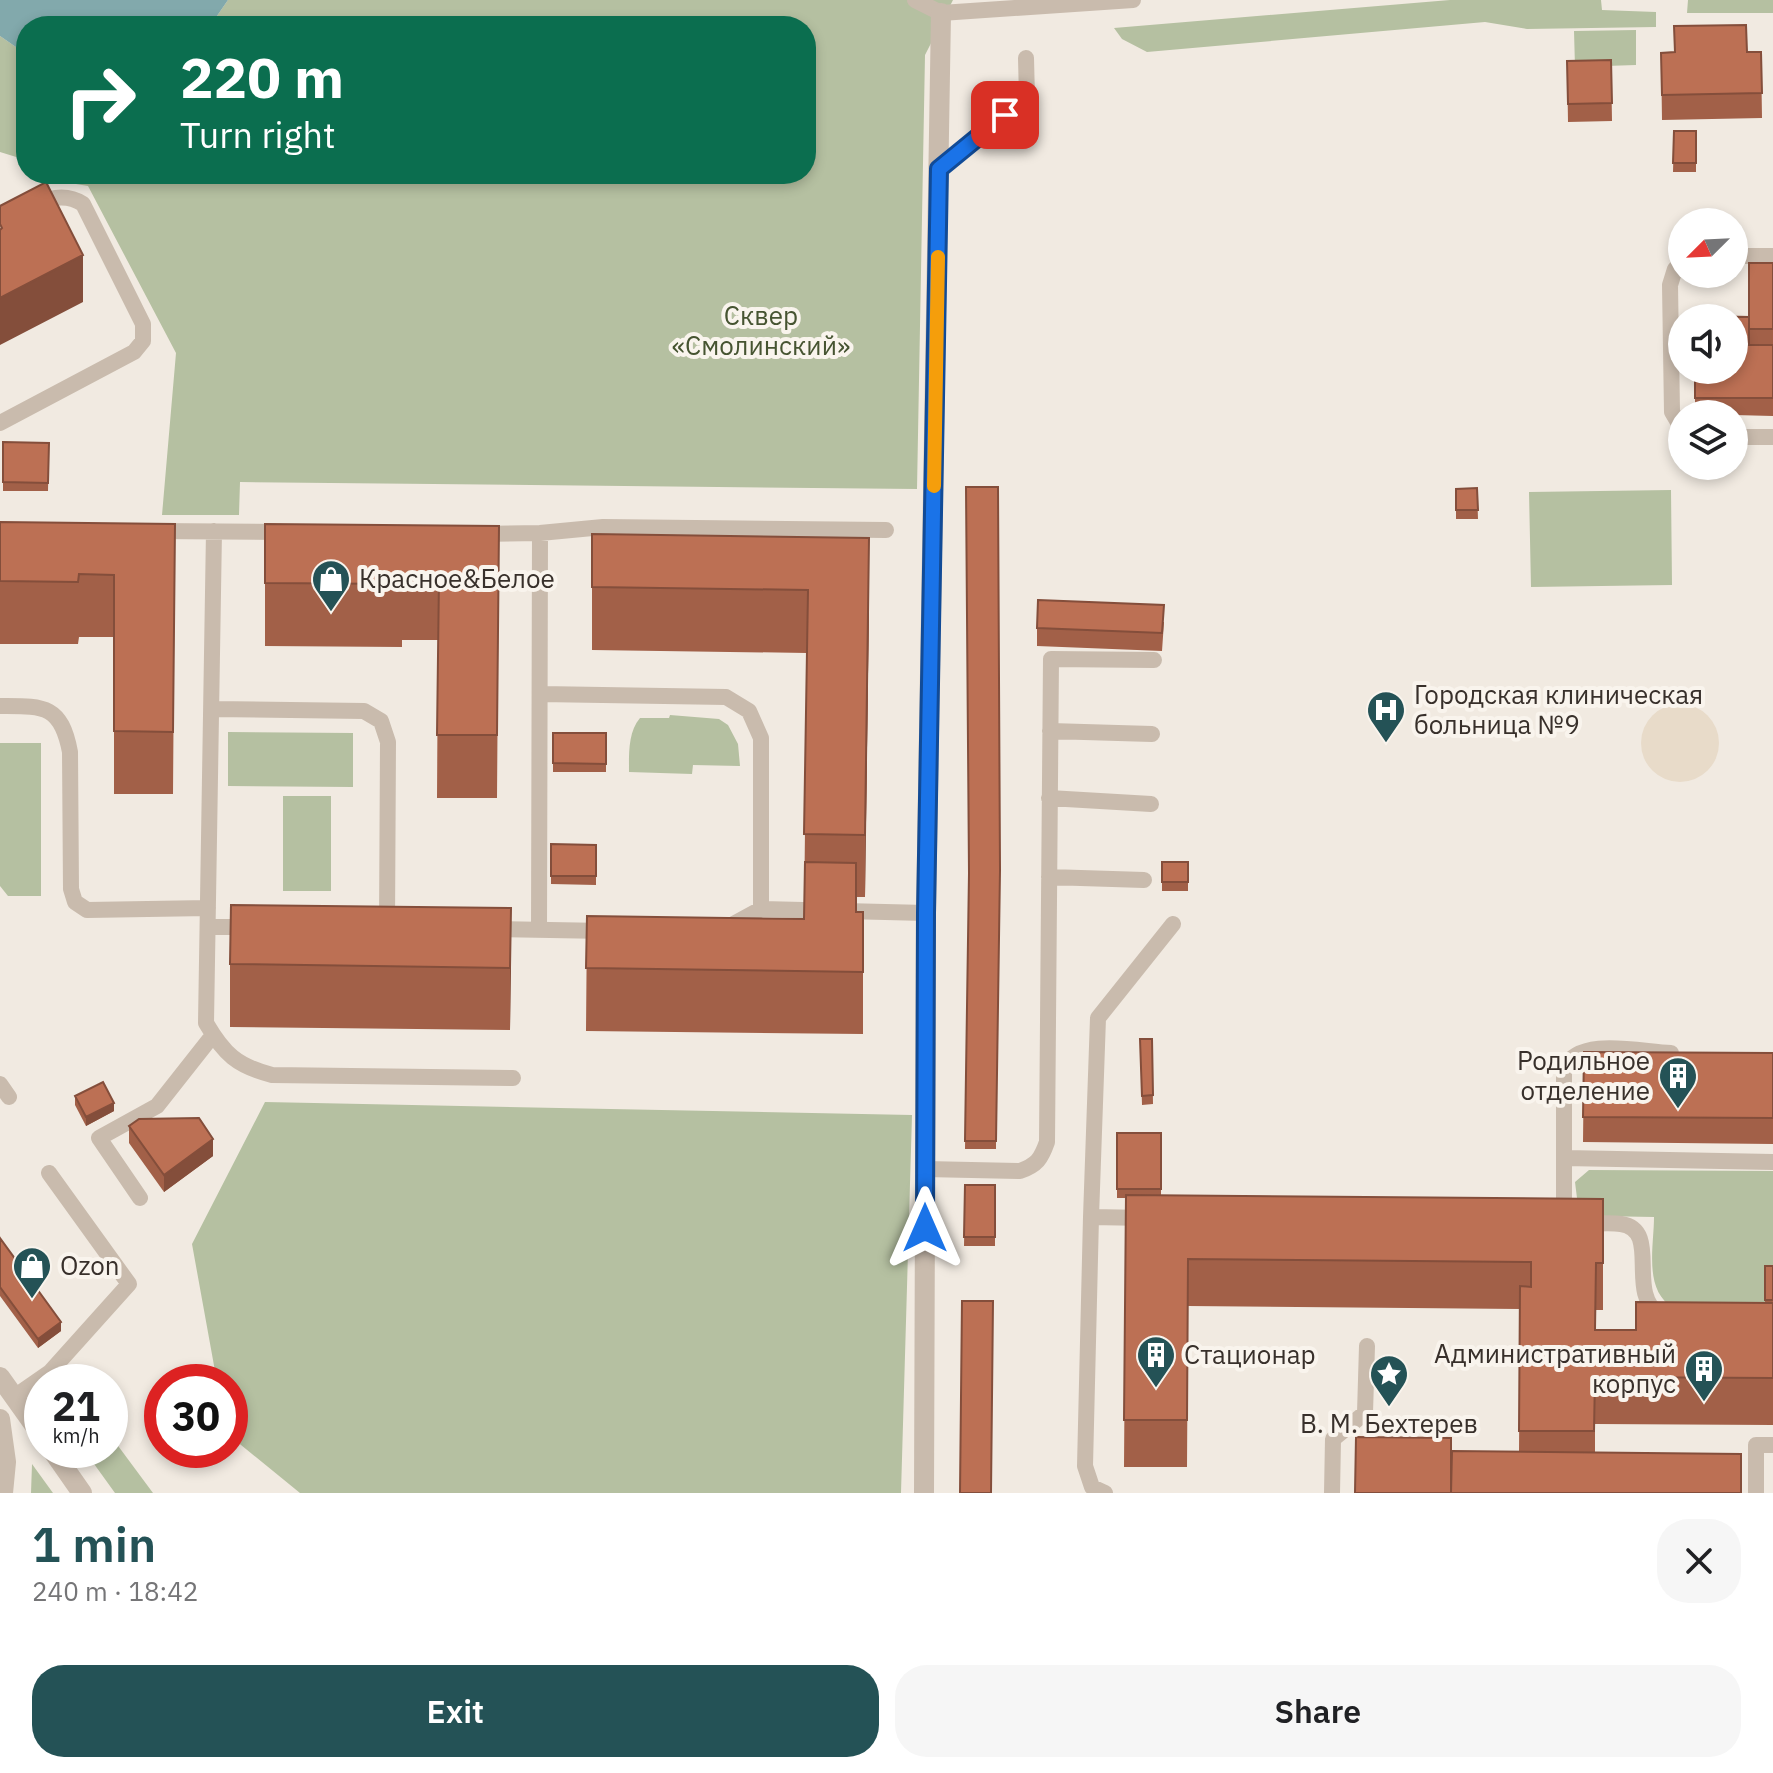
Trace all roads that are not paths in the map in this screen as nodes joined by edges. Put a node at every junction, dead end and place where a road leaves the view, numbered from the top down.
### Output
1 (915, 0) edge
2 (1133, 0) edge
3 (1022, 3) edge
4 (941, 13) junction
5 (1026, 58) dead end
6 (939, 169) junction
7 (0, 223) edge
8 (1748, 256) edge
9 (1773, 256) edge
10 (1670, 288) edge
11 (1672, 400) edge
12 (0, 423) edge
13 (1748, 437) edge
14 (1773, 437) edge
15 (886, 530) dead end
16 (134, 531) edge
17 (214, 531) junction
18 (296, 532) edge
19 (540, 533) junction
20 (454, 534) edge
21 (1154, 660) dead end
22 (541, 694) junction
23 (0, 706) edge
24 (211, 709) junction
25 (1050, 731) junction
26 (1152, 734) dead end
27 (1049, 798) junction
28 (1151, 804) dead end
29 (1049, 877) junction
30 (1144, 880) dead end
31 (208, 908) junction
32 (761, 909) junction
33 (926, 913) junction
34 (1173, 924) dead end
35 (208, 927) junction
36 (267, 927) edge
37 (387, 928) edge
38 (478, 929) edge
39 (539, 930) junction
40 (628, 931) edge
41 (718, 933) edge
42 (213, 1035) junction
43 (1691, 1054) edge
44 (513, 1078) dead end
45 (1565, 1158) junction
46 (1773, 1162) edge
47 (925, 1169) junction
48 (49, 1173) dead end
49 (140, 1198) dead end
50 (1091, 1217) junction
51 (1169, 1218) edge
52 (1678, 1317) edge
53 (1367, 1346) dead end
54 (0, 1377) edge
55 (14, 1397) junction
56 (24, 1411) edge
57 (0, 1419) edge
58 (1773, 1445) edge
59 (65, 1468) edge
60 (3, 1493) edge
61 (82, 1493) edge
62 (924, 1493) edge
63 (1105, 1493) edge
64 (1332, 1493) edge
65 (1756, 1493) edge

1 - 4 lane
2 - 3 lane
3 - 4 lane
4 - 6 street
5 - 6 lane
6 - 33 street
7 - 12 lane
8 - 9 lane
10 - 11 lane
13 - 14 lane
15 - 19 lane
16 - 17 lane
17 - 18 lane
17 - 24 lane
19 - 20 lane
19 - 22 lane
21 - 25 lane
22 - 32 lane
22 - 39 lane
23 - 31 lane
24 - 31 lane
24 - 37 lane
25 - 26 lane
25 - 27 lane
27 - 28 lane
27 - 29 lane
29 - 30 lane
29 - 47 lane
31 - 35 lane
32 - 33 lane
32 - 41 lane
33 - 47 street
34 - 50 lane
35 - 36 lane
35 - 42 lane
38 - 39 lane
39 - 40 lane
42 - 44 lane
42 - 49 lane
43 - 45 lane
45 - 46 lane
45 - 52 lane
47 - 62 street
48 - 55 lane
50 - 51 lane
50 - 63 lane
53 - 64 lane
54 - 55 street
55 - 56 street
57 - 60 street
58 - 65 lane
59 - 61 street

